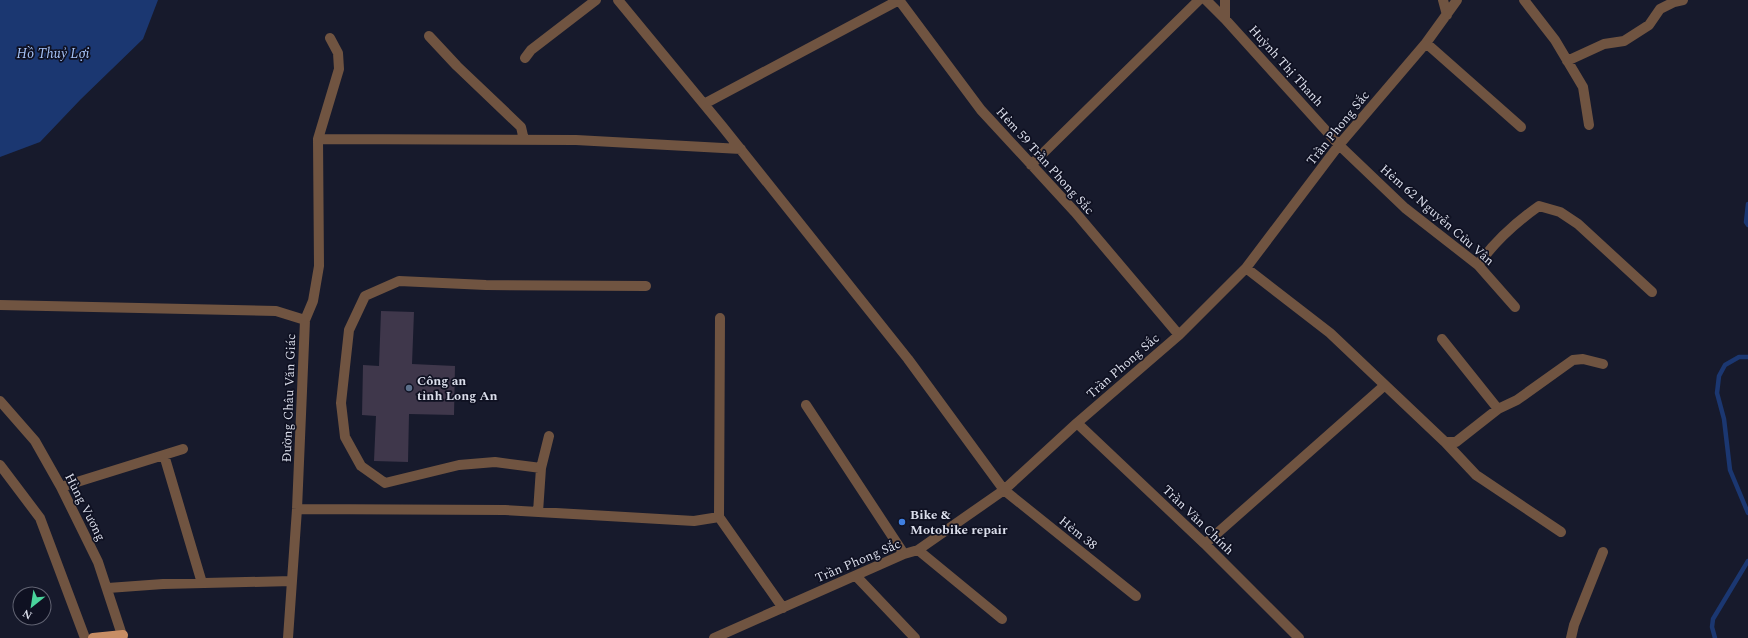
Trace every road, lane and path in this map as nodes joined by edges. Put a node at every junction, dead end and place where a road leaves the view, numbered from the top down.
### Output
1 (596, 0) edge
2 (618, 0) edge
3 (899, 0) edge
4 (1199, 0) edge
5 (1206, 0) edge
6 (1225, 0) edge
7 (1442, 0) edge
8 (1457, 0) edge
9 (1524, 0) edge
10 (1683, 0) edge
11 (1447, 15) junction
12 (1225, 19) junction
13 (429, 36) dead end
14 (330, 38) dead end
15 (1426, 43) junction
16 (525, 58) dead end
17 (1567, 62) junction
18 (704, 104) junction
19 (1589, 125) dead end
20 (1521, 128) dead end
21 (318, 139) junction
22 (524, 140) junction
23 (1339, 145) junction
24 (740, 149) junction
25 (1031, 165) junction
26 (1478, 265) junction
27 (1246, 268) junction
28 (646, 286) dead end
29 (1652, 292) dead end
30 (0, 305) edge
31 (1515, 307) dead end
32 (720, 318) dead end
33 (305, 320) junction
34 (1179, 335) junction
35 (1442, 339) dead end
36 (1603, 364) dead end
37 (1385, 385) junction
38 (0, 401) edge
39 (806, 405) dead end
40 (1498, 409) junction
41 (1077, 423) junction
42 (549, 436) dead end
43 (1444, 442) junction
44 (183, 449) dead end
45 (164, 455) junction
46 (0, 466) edge
47 (540, 468) junction
48 (61, 487) junction
49 (1004, 490) junction
50 (297, 509) junction
51 (538, 512) junction
52 (719, 517) junction
53 (1561, 532) dead end
54 (1205, 544) junction
55 (918, 550) junction
56 (1604, 552) dead end
57 (904, 554) junction
58 (856, 576) junction
59 (292, 581) junction
60 (202, 583) junction
61 (108, 588) junction
62 (1136, 596) dead end
63 (783, 608) junction
64 (1002, 619) dead end
65 (123, 636) edge
66 (85, 638) edge
67 (93, 638) edge
68 (288, 638) edge
69 (714, 638) edge
70 (915, 638) edge
71 (1299, 638) edge
72 (1571, 638) edge

1 - 16 street
2 - 18 street, Hẻm 38
3 - 18 street
3 - 25 street, Hẻm 59 Trần Phong Sắc
4 - 25 street
5 - 12 street, Huỳnh Thị Thanh
6 - 12 street
7 - 11 street
8 - 11 street, Trần Phong Sắc
9 - 17 street
10 - 17 street
11 - 15 street, Trần Phong Sắc
12 - 23 street, Huỳnh Thị Thanh
13 - 22 street
14 - 21 street
15 - 20 street
15 - 23 street, Trần Phong Sắc
17 - 19 street
18 - 24 street, Hẻm 38
21 - 22 street
21 - 33 street
22 - 24 street
23 - 26 street, Hẻm 62 Nguyễn Cửu Vân
23 - 27 street, Trần Phong Sắc
24 - 49 street, Hẻm 38
25 - 34 street, Hẻm 59 Trần Phong Sắc
26 - 29 street
26 - 31 street, Hẻm 62 Nguyễn Cửu Vân
27 - 34 street, Trần Phong Sắc
27 - 37 street
28 - 47 street
30 - 33 street, Đường Châu Văn Giác
32 - 52 street
33 - 50 street, Đường Châu Văn Giác
34 - 41 street, Trần Phong Sắc
35 - 40 street
36 - 40 street
37 - 43 street
37 - 54 street
38 - 48 street, Hùng Vương
39 - 57 street
40 - 43 street
41 - 49 street, Trần Phong Sắc
41 - 54 street, Trần Văn Chính
42 - 47 street
43 - 53 street
44 - 45 street
45 - 48 street
45 - 60 street
46 - 66 street
47 - 51 street
48 - 61 street, Hùng Vương
49 - 55 street, Trần Phong Sắc
49 - 62 street, Hẻm 38
50 - 51 street
50 - 59 street, Đường Châu Văn Giác
51 - 52 street
52 - 63 street
54 - 71 street, Trần Văn Chính
55 - 57 street, Trần Phong Sắc
55 - 64 street
56 - 72 street
57 - 58 street, Trần Phong Sắc
58 - 63 street, Trần Phong Sắc
58 - 70 street
59 - 60 street
59 - 68 street, Đường Châu Văn Giác
60 - 61 street
61 - 65 street, Hùng Vương
63 - 69 street, Trần Phong Sắc
65 - 67 main road

